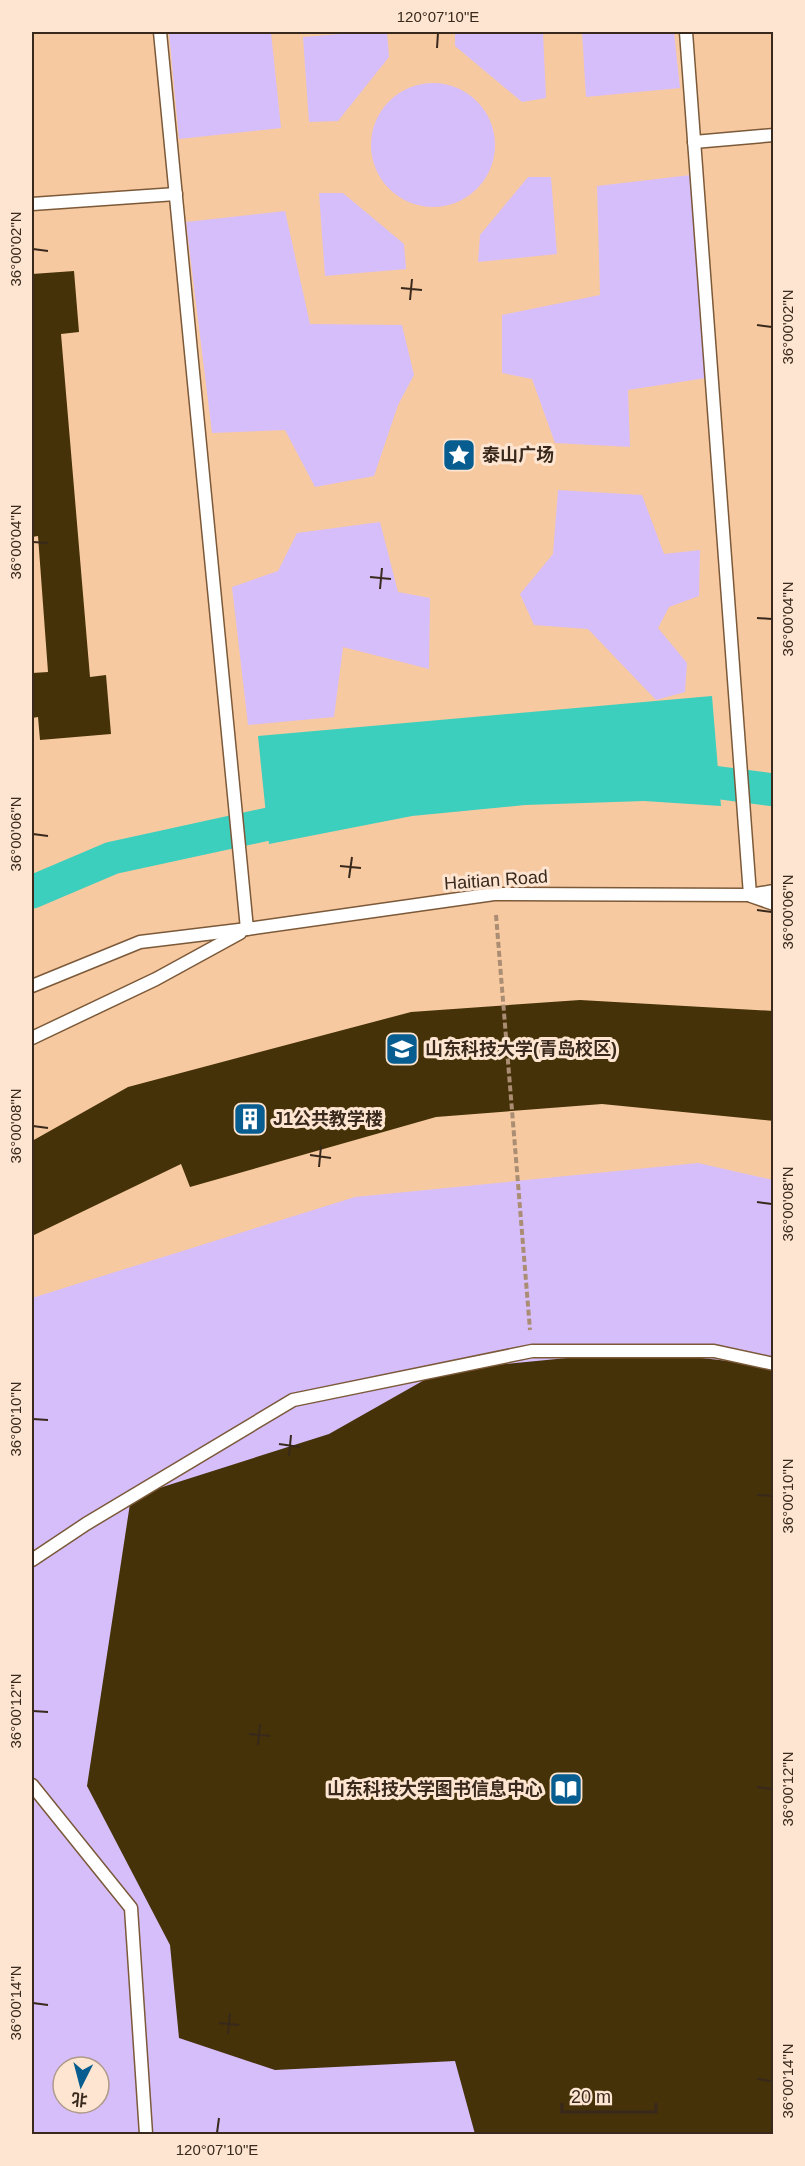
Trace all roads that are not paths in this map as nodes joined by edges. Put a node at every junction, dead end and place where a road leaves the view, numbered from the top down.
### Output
1 (160, 32) edge
2 (686, 32) edge
3 (774, 135) edge
4 (694, 142) junction
5 (176, 194) junction
6 (32, 204) edge
7 (774, 891) edge
8 (750, 895) junction
9 (774, 904) edge
10 (247, 929) junction
11 (32, 986) edge
12 (32, 1038) edge
13 (774, 1364) edge
14 (32, 1560) edge
15 (32, 1785) edge
16 (146, 2134) edge

1 - 5 lane
2 - 4 lane
3 - 4 lane
4 - 8 lane
5 - 6 lane
5 - 10 lane
7 - 8 lane, Haitian Road
8 - 9 lane, Haitian Road
8 - 10 lane, Haitian Road
10 - 11 lane, Haitian Road
10 - 12 lane, Haitian Road
13 - 14 lane
15 - 16 lane

